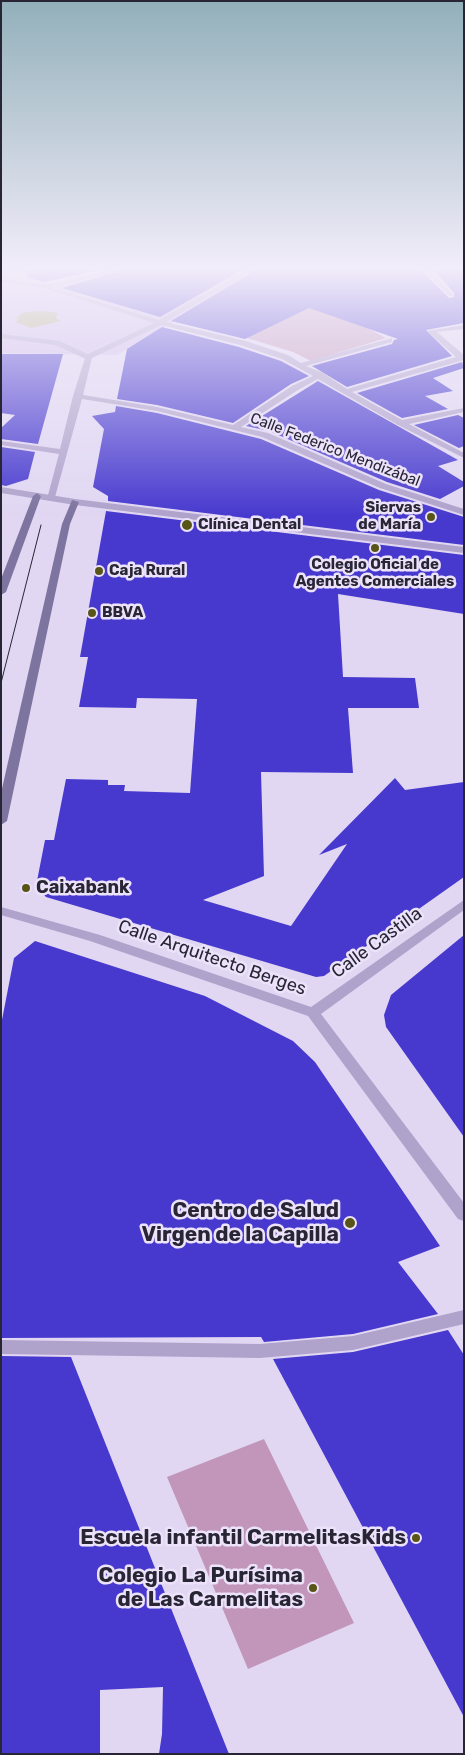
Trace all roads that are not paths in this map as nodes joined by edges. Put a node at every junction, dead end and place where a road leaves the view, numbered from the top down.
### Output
1 (77, 352) edge
2 (100, 352) edge
3 (267, 352) edge
4 (348, 352) edge
5 (89, 357) junction
6 (462, 358) edge
7 (302, 365) junction
8 (320, 375) junction
9 (345, 392) junction
10 (77, 396) junction
11 (464, 410) edge
12 (401, 423) junction
13 (235, 427) junction
14 (1, 443) edge
15 (63, 452) junction
16 (464, 456) edge
17 (1, 490) edge
18 (52, 495) dead end
19 (36, 496) junction
20 (75, 502) junction
21 (464, 512) edge
22 (464, 550) edge
23 (5, 569) edge
24 (1, 592) edge
25 (1, 821) edge
26 (464, 904) edge
27 (1, 911) edge
28 (313, 1013) junction
29 (464, 1215) edge
30 (464, 1317) edge
31 (1, 1347) edge

1 - 5 street
2 - 5 street
3 - 7 street
4 - 7 street
5 - 10 street
6 - 9 street
7 - 8 street
8 - 9 street
8 - 13 street
9 - 12 street
10 - 13 street, Calle Federico Mendizábal
10 - 15 street
11 - 12 street
12 - 16 street
13 - 21 street, Calle Federico Mendizábal
14 - 15 street
15 - 18 street
17 - 19 street
19 - 20 street
19 - 23 main road
20 - 22 street
20 - 25 main road
23 - 24 main road
26 - 28 street, Calle Castilla
27 - 28 street, Calle Arquitecto Berges
28 - 29 street, Calle Arquitecto Berges
30 - 31 street

